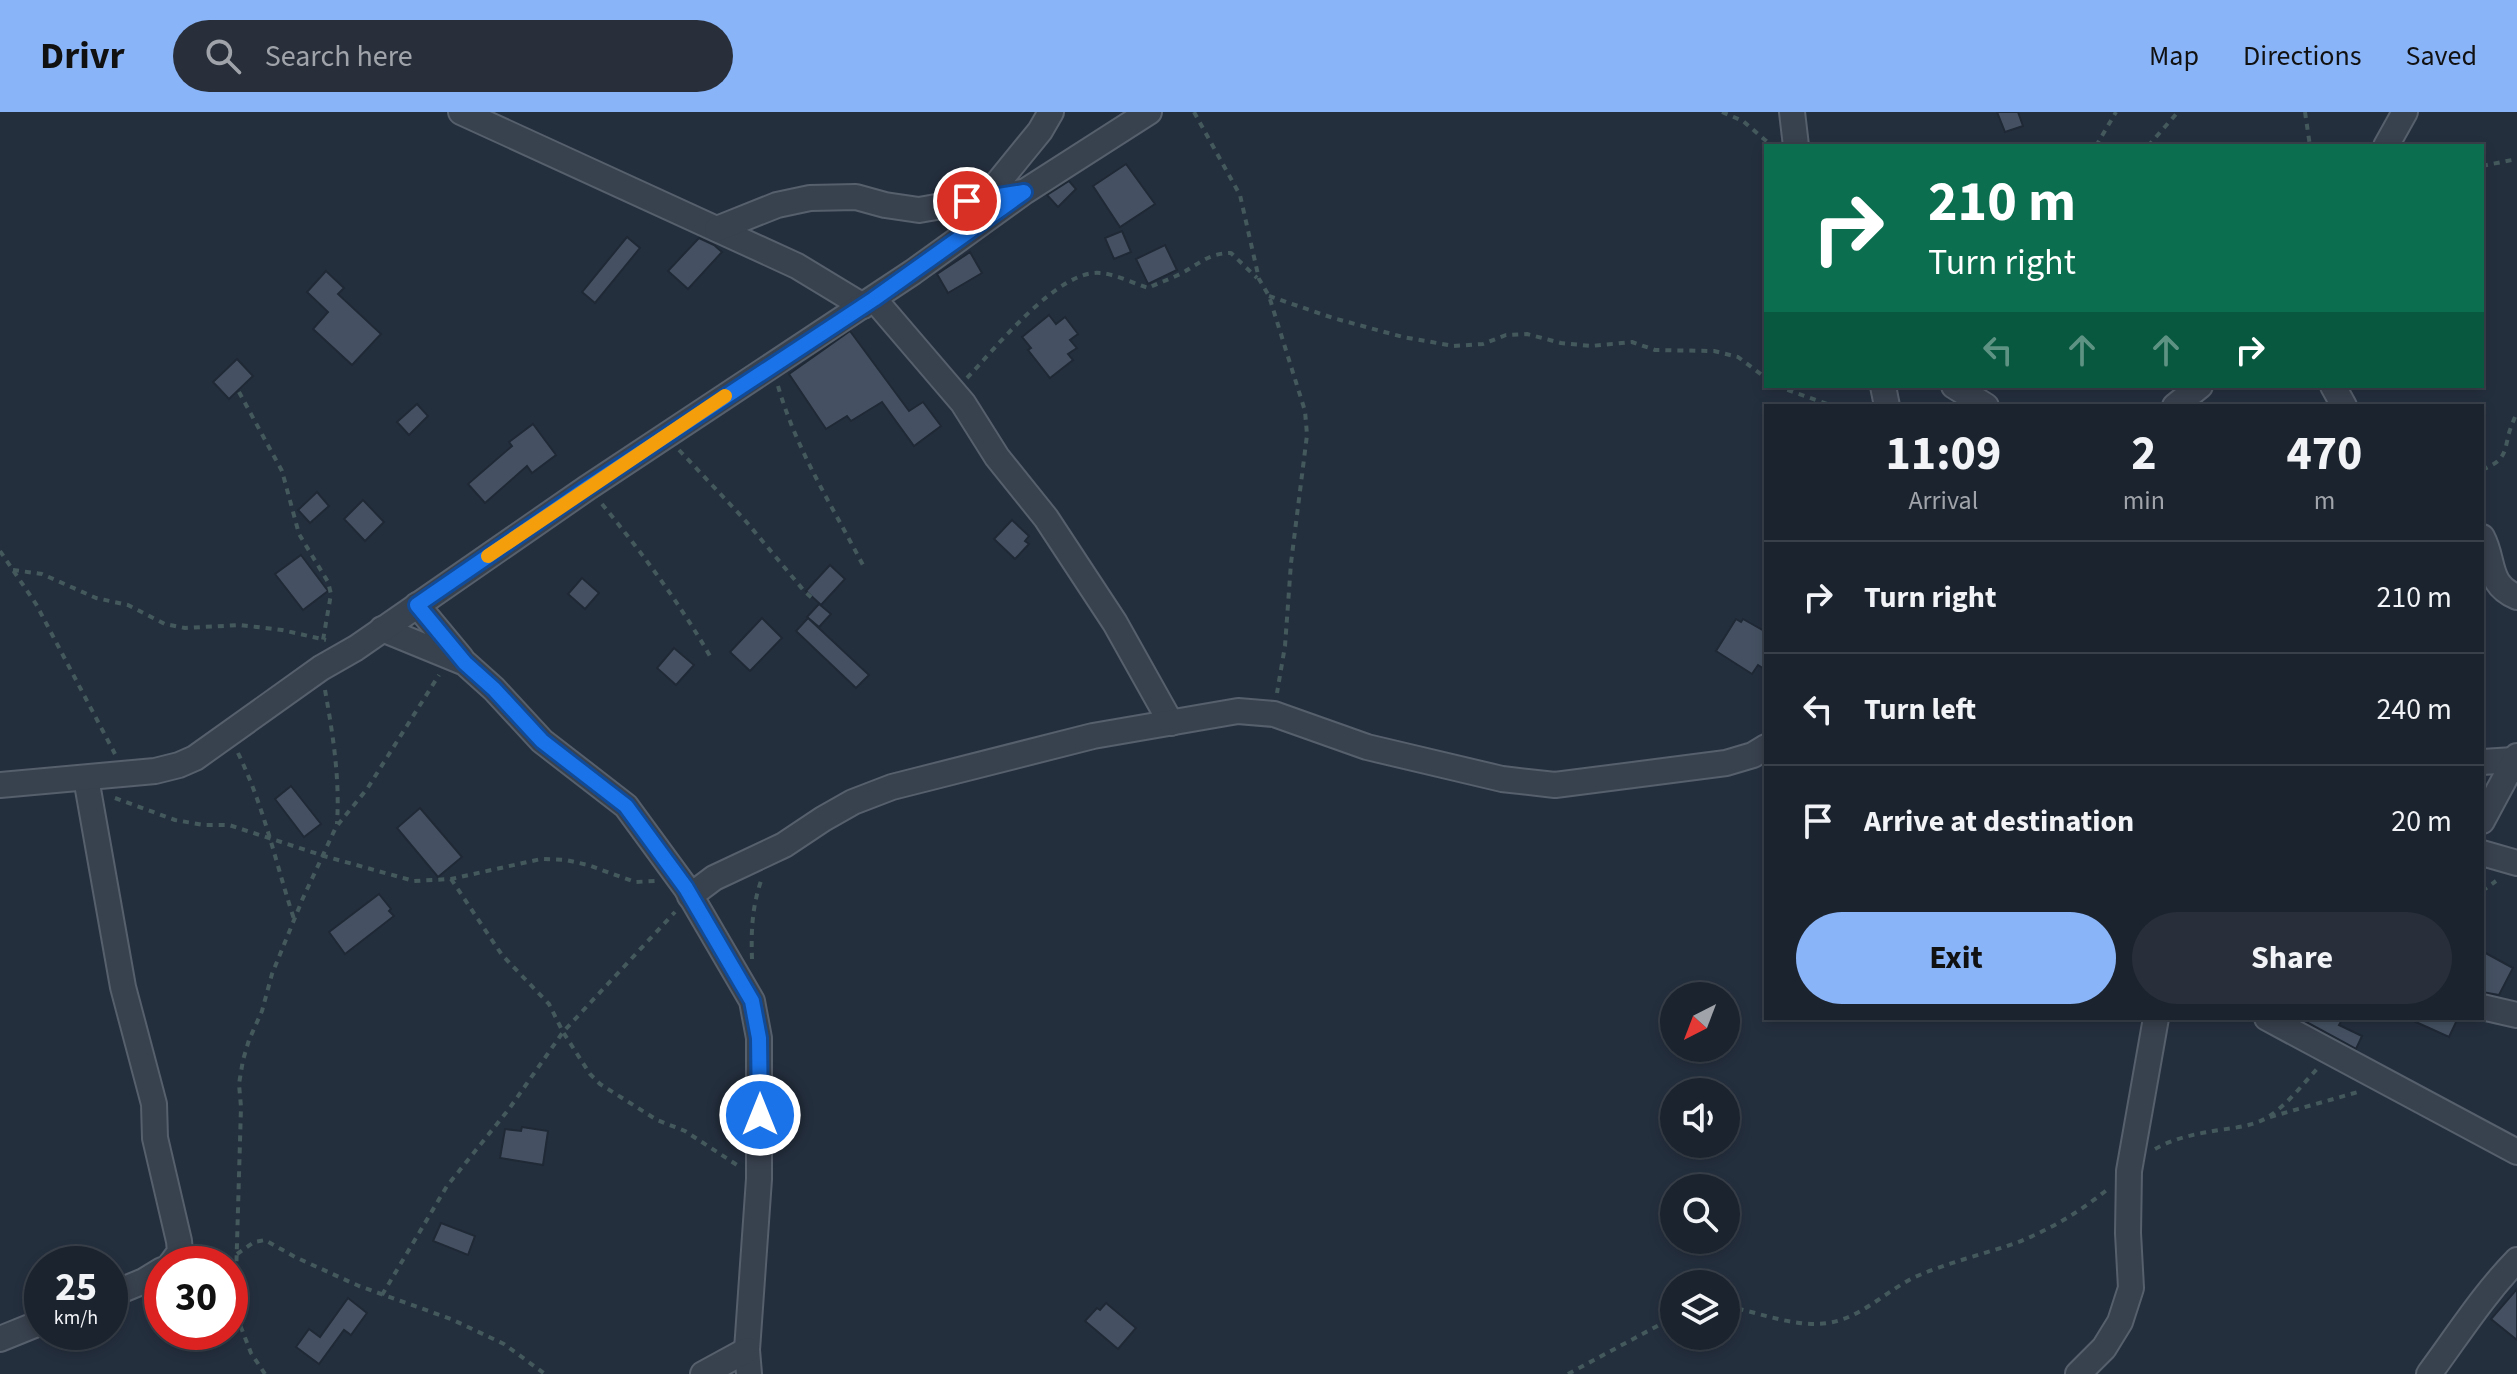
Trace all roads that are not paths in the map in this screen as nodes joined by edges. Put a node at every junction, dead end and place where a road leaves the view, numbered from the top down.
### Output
1 (461, 112) edge
2 (1051, 112) edge
3 (1149, 112) edge
4 (1792, 112) edge
5 (2405, 112) edge
6 (1796, 144) edge
7 (2387, 144) edge
8 (1024, 192) junction
9 (987, 196) junction
10 (717, 229) junction
11 (869, 303) junction
12 (1957, 388) edge
13 (2198, 388) edge
14 (1983, 404) edge
15 (2178, 404) edge
16 (2484, 540) edge
17 (2517, 597) edge
18 (417, 605) junction
19 (382, 629) junction
20 (458, 659) junction
21 (1171, 723) junction
22 (1764, 748) edge
23 (2516, 758) edge
24 (2484, 762) edge
25 (87, 783) junction
26 (0, 785) edge
27 (2484, 817) edge
28 (2484, 854) edge
29 (2517, 863) edge
30 (690, 896) junction
31 (2484, 1007) edge
32 (2517, 1015) edge
33 (2156, 1020) edge
34 (2271, 1020) edge
35 (2517, 1152) edge
36 (179, 1246) edge
37 (2517, 1260) edge
38 (24, 1329) edge
39 (0, 1339) edge
40 (748, 1362) edge
41 (703, 1374) edge
42 (2078, 1374) edge
43 (2429, 1374) edge

1 - 10 street
2 - 9 street
3 - 8 street
4 - 6 street
5 - 7 street
8 - 9 street
8 - 11 street
9 - 10 street
10 - 11 street
11 - 18 street
11 - 21 street
12 - 14 street
13 - 15 street
16 - 17 street
18 - 19 street
18 - 20 street
19 - 20 street
19 - 25 street
20 - 30 street
21 - 22 street
21 - 30 street
23 - 24 street
23 - 27 street
25 - 26 street
25 - 36 street
28 - 29 street
30 - 40 street
31 - 32 street
33 - 42 street
34 - 35 street
37 - 43 street
38 - 39 street
40 - 41 street

